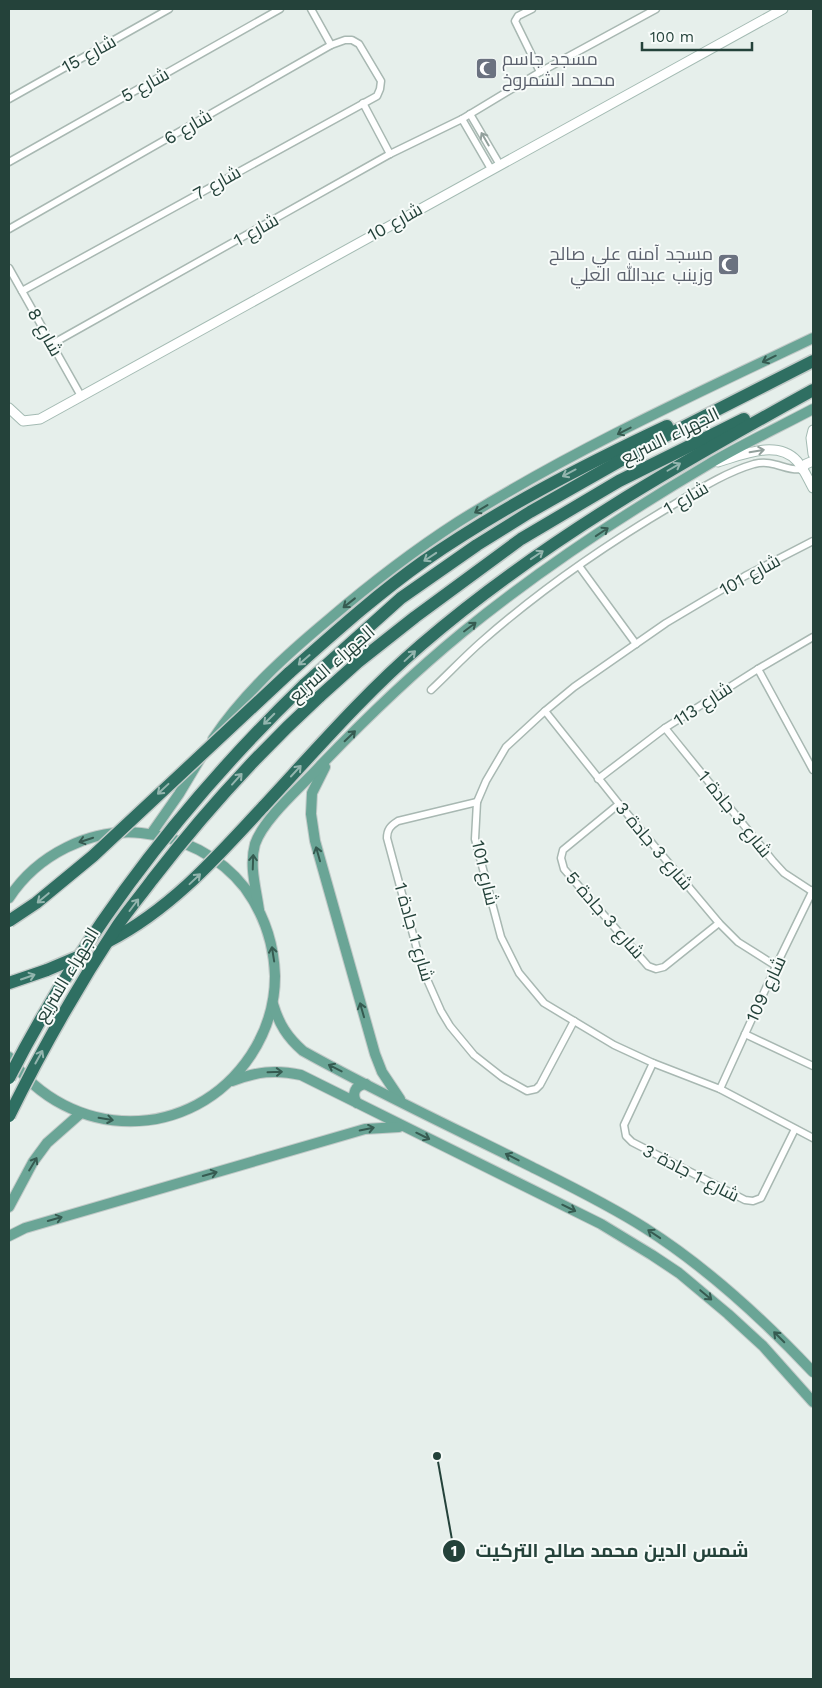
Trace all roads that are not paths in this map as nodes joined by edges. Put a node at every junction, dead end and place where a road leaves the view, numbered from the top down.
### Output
1 (168, 9) edge
2 (280, 9) edge
3 (312, 9) edge
4 (532, 9) edge
5 (656, 9) edge
6 (783, 9) edge
7 (332, 46) junction
8 (540, 72) junction
9 (9, 99) edge
10 (363, 103) junction
11 (470, 114) junction
12 (462, 119) junction
13 (390, 154) junction
14 (9, 162) edge
15 (500, 165) junction
16 (491, 169) junction
17 (9, 229) edge
18 (9, 268) edge
19 (22, 291) junction
20 (813, 338) edge
21 (52, 344) junction
22 (813, 361) edge
23 (813, 385) edge
24 (813, 390) edge
25 (81, 396) junction
26 (9, 408) edge
27 (813, 409) edge
28 (710, 412) junction
29 (813, 430) edge
30 (813, 454) edge
31 (813, 462) edge
32 (710, 464) junction
33 (802, 469) junction
34 (813, 488) edge
35 (813, 541) edge
36 (580, 566) junction
37 (813, 637) edge
38 (636, 644) junction
39 (758, 669) junction
40 (432, 690) dead end
41 (545, 711) junction
42 (665, 728) junction
43 (335, 750) junction
44 (813, 770) edge
45 (598, 779) junction
46 (477, 802) junction
47 (619, 804) junction
48 (151, 834) junction
49 (813, 891) edge
50 (9, 898) edge
51 (259, 910) junction
52 (9, 921) edge
53 (719, 923) junction
54 (776, 966) junction
55 (9, 983) edge
56 (272, 1003) junction
57 (574, 1021) junction
58 (745, 1034) junction
59 (9, 1056) edge
60 (653, 1063) junction
61 (813, 1066) edge
62 (9, 1078) edge
63 (228, 1083) junction
64 (366, 1084) junction
65 (720, 1089) junction
66 (402, 1102) junction
67 (357, 1104) junction
68 (81, 1113) junction
69 (9, 1116) edge
70 (405, 1127) junction
71 (795, 1129) junction
72 (813, 1138) edge
73 (9, 1206) edge
74 (9, 1236) edge
75 (813, 1372) edge
76 (813, 1402) edge

1 - 9 street, شارع 15
2 - 14 street, شارع 5
3 - 7 street
4 - 8 street
5 - 8 street, شارع 1
6 - 15 street, شارع 10
7 - 10 street, شارع 6
7 - 17 street, شارع 6
8 - 11 street, شارع 1
10 - 13 street
10 - 19 street, شارع 7
11 - 12 street, شارع 1
15 -> 11 street
12 - 13 street, شارع 1
12 - 16 street
13 - 21 street, شارع 1
15 - 16 street, شارع 10
16 - 25 street, شارع 10
18 - 19 street, شارع 8
19 - 21 street, شارع 8
20 -> 48 main road, الجهراء السريع
21 - 25 street, شارع 8
22 - 28 highway, الجهراء السريع
69 -> 23 highway, الجهراء السريع, bridge
55 -> 24 highway, bridge
25 - 26 street, شارع 10
27 - 32 main road
28 -> 52 highway, bridge
28 -> 62 highway, الجهراء السريع, bridge
29 - 30 street
31 - 33 street
32 -> 33 street
43 -> 32 main road
33 - 34 street
33 - 36 street, شارع 1
35 - 38 street, شارع 101
36 - 38 street
36 - 40 street, شارع 1
37 - 39 street, شارع 113
38 - 41 street, شارع 101
39 - 42 street, شارع 113
39 - 44 street
41 - 45 street, شارع 3 جادة 3
41 - 46 street, شارع 101
42 - 45 street, شارع 113
42 - 49 street, شارع 3 جادة 1
51 -> 43 main road
66 -> 43 main road
45 - 47 street, شارع 3 جادة 3
46 - 57 street, شارع 101
46 - 57 street, شارع 1 جادة 1
47 - 53 street, شارع 3 جادة 3
47 - 53 street, شارع 3 جادة 5
48 -> 50 main road
48 - 51 main road
49 - 54 street, شارع 109
56 -> 51 main road
53 - 54 street, شارع 3 جادة 3
54 - 58 street, شارع 109
56 - 63 main road
64 -> 56 main road
57 - 60 street, شارع 101
58 - 61 street
58 - 65 street, شارع 109
59 - 68 main road
60 - 65 street, شارع 101
60 - 71 street, شارع 1 جادة 3
63 -> 67 main road
68 -> 63 main road
64 - 66 main road
64 - 67 main road
65 - 71 street, شارع 101
75 -> 66 main road
67 - 70 main road
73 -> 68 main road
74 -> 70 main road
70 -> 76 main road
71 - 72 street, شارع 101

